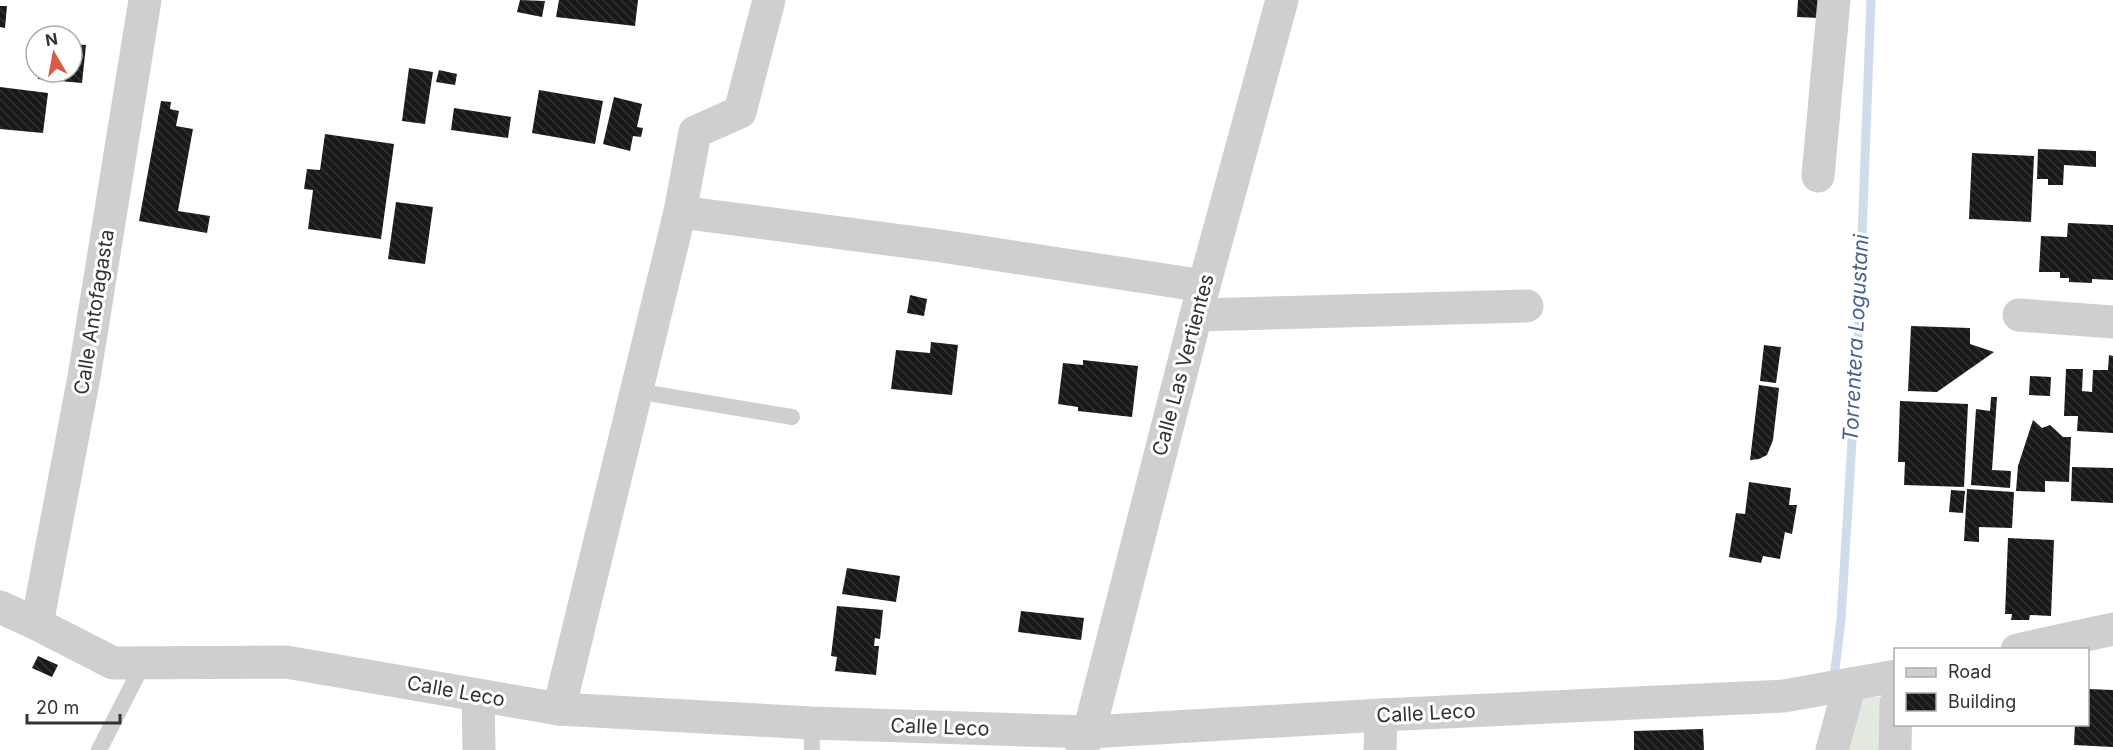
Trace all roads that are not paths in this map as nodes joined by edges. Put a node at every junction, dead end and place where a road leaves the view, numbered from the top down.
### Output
1 (145, 0) edge
2 (769, 0) edge
3 (1282, 0) edge
4 (1834, 0) edge
5 (1818, 176) dead end
6 (680, 213) junction
7 (1200, 301) junction
8 (1527, 306) dead end
9 (2019, 315) dead end
10 (2113, 322) edge
11 (636, 391) junction
12 (792, 417) dead end
13 (0, 607) edge
14 (37, 624) junction
15 (2113, 628) edge
16 (2026, 648) edge
17 (144, 662) junction
18 (1894, 676) edge
19 (1850, 684) junction
20 (478, 695) junction
21 (559, 709) junction
22 (1381, 715) junction
23 (1896, 726) edge
24 (812, 736) edge
25 (1085, 741) edge
26 (99, 750) edge
27 (479, 750) edge
28 (1380, 750) edge
29 (1832, 750) edge
30 (1895, 750) edge

1 - 14 street, Calle Antofagasta
2 - 6 street
3 - 7 street, Calle Las Vertientes
4 - 5 street
6 - 7 street
6 - 11 street
7 - 8 street
7 - 25 street, Calle Las Vertientes
9 - 10 street
11 - 12 lane
11 - 21 street
13 - 14 street, Calle Leco
14 - 17 street, Calle Leco
15 - 16 street
17 - 20 street, Calle Leco
17 - 26 lane
18 - 19 street, Calle Leco
19 - 22 street, Calle Leco
19 - 29 street
20 - 21 street, Calle Leco
20 - 27 street
21 - 24 street, Calle Leco
22 - 25 street, Calle Leco
22 - 28 street
23 - 30 street
24 - 25 street, Calle Leco

